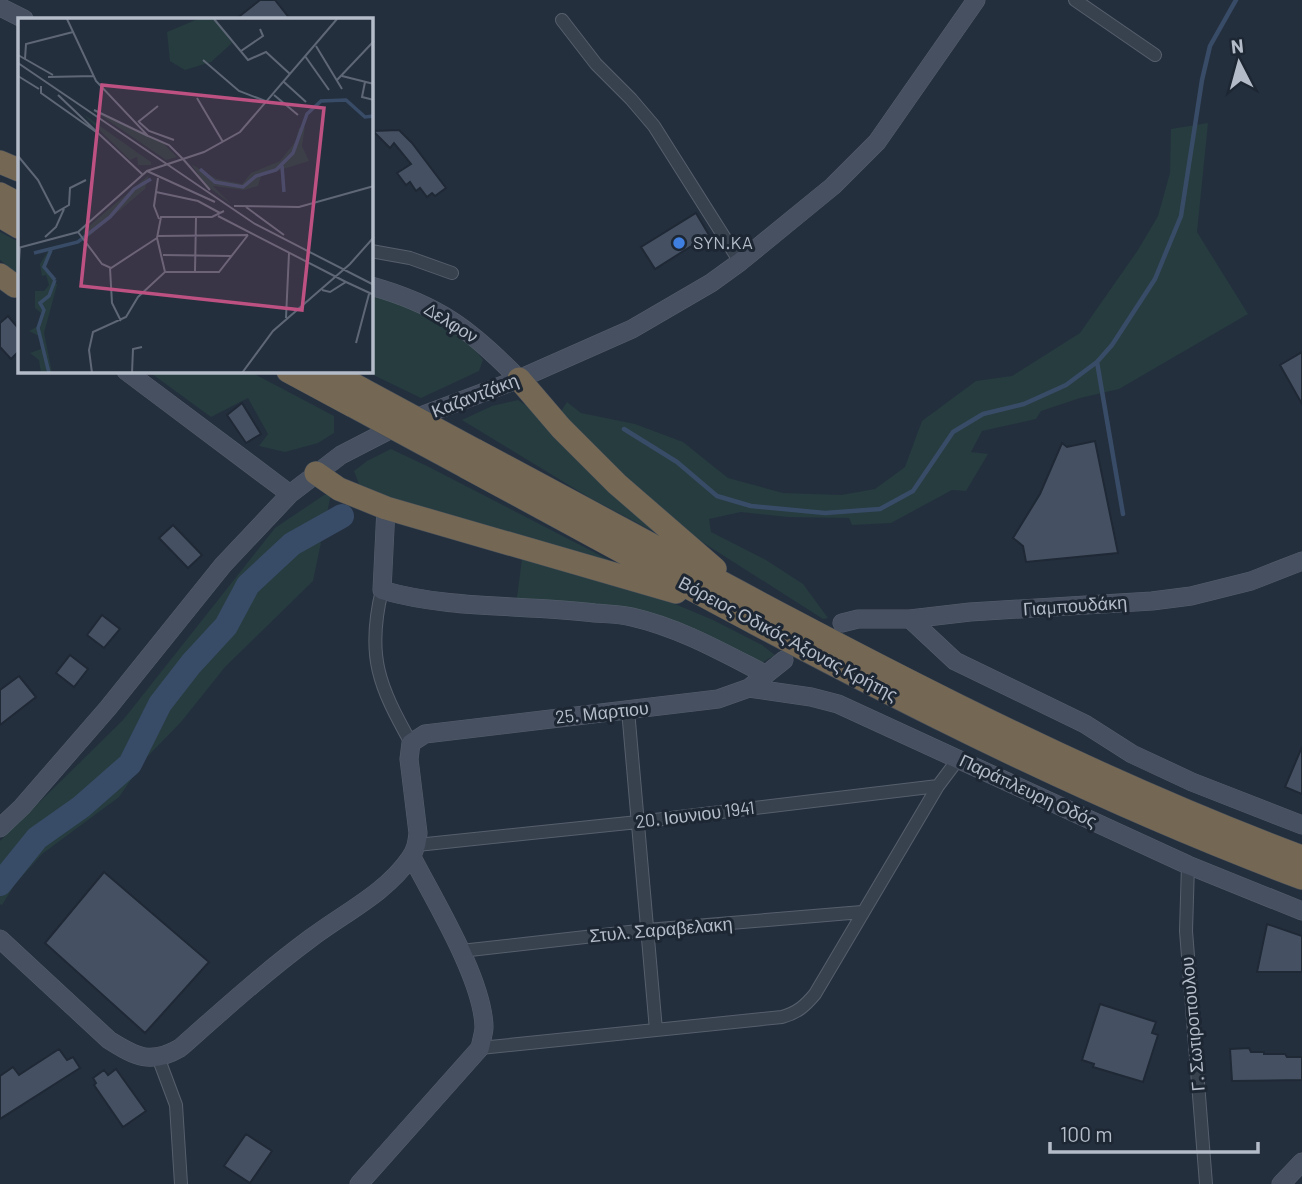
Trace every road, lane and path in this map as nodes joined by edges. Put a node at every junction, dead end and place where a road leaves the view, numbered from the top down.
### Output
1 (976, 0) edge
2 (1076, 0) edge
3 (0, 7) edge
4 (22, 18) edge
5 (562, 20) dead end
6 (1155, 55) dead end
7 (0, 162) edge
8 (18, 170) edge
9 (0, 194) edge
10 (18, 203) edge
11 (0, 216) edge
12 (18, 226) edge
13 (373, 251) edge
14 (740, 262) junction
15 (452, 273) dead end
16 (373, 287) edge
17 (129, 373) edge
18 (293, 373) edge
19 (331, 373) edge
20 (519, 379) junction
21 (358, 398) junction
22 (316, 472) junction
23 (290, 494) junction
24 (386, 508) junction
25 (1302, 561) edge
26 (382, 590) junction
27 (735, 600) junction
28 (910, 620) junction
29 (842, 623) dead end
30 (784, 660) dead end
31 (765, 674) junction
32 (749, 688) junction
33 (628, 710) junction
34 (411, 743) junction
35 (959, 758) junction
36 (938, 786) junction
37 (638, 822) junction
38 (1302, 825) edge
39 (0, 828) edge
40 (414, 851) junction
41 (1302, 857) edge
42 (1188, 865) junction
43 (1302, 878) edge
44 (1302, 911) edge
45 (862, 912) junction
46 (647, 930) junction
47 (2, 941) edge
48 (461, 951) junction
49 (656, 1030) junction
50 (480, 1048) junction
51 (158, 1057) junction
52 (1302, 1162) edge
53 (181, 1184) edge
54 (359, 1184) edge
55 (1206, 1184) edge
56 (1281, 1184) edge

1 - 14 main road, Καζαντζάκη
2 - 6 street
3 - 4 main road
5 - 14 street
7 - 8 highway
9 - 10 highway
11 - 12 highway
13 - 15 street
14 - 20 main road, Καζαντζάκη
16 - 20 main road, Δελφον
17 - 23 main road
18 - 21 highway, Βόρειος Οδικός Άξονας Κρήτης
19 - 21 highway, Βόρειος Οδικός Άξονας Κρήτης
20 - 22 main road, Καζαντζάκη
20 - 27 highway
21 - 27 highway, Βόρειος Οδικός Άξονας Κρήτης, bridge
22 - 23 main road, Καζαντζάκη
22 - 24 highway
23 - 39 main road, Καζαντζάκη
24 - 26 main road
24 - 27 highway
25 - 28 main road, Γιαμπουδάκη
26 - 31 main road
26 - 34 street
27 - 41 highway, Βόρειος Οδικός Άξονας Κρήτης
27 - 43 highway, Βόρειος Οδικός Άξονας Κρήτης
28 - 29 main road, Γιαμπουδάκη
28 - 38 main road
30 - 31 main road, 25. Μαρτιου
31 - 32 main road, 25. Μαρτιου
32 - 33 main road, 25. Μαρτιου
32 - 35 main road, Παράπλευρη Οδός
33 - 34 main road, 25. Μαρτιου
33 - 37 street
34 - 40 main road
35 - 36 street
35 - 42 main road, Παράπλευρη Οδός
36 - 37 street, 20. Ιουνιου 1941
36 - 45 street
37 - 40 street, 20. Ιουνιου 1941
37 - 46 street
40 - 48 main road
40 - 51 main road
42 - 44 main road, Παράπλευρη Οδός
42 - 55 street, Γ. Σωτιροπουλου
45 - 46 street, Στυλ. Σαραβελακη
45 - 49 street
46 - 48 street, Στυλ. Σαραβελακη
46 - 49 street
47 - 51 main road
48 - 50 main road
49 - 50 street
50 - 54 main road
51 - 53 street
52 - 56 main road

